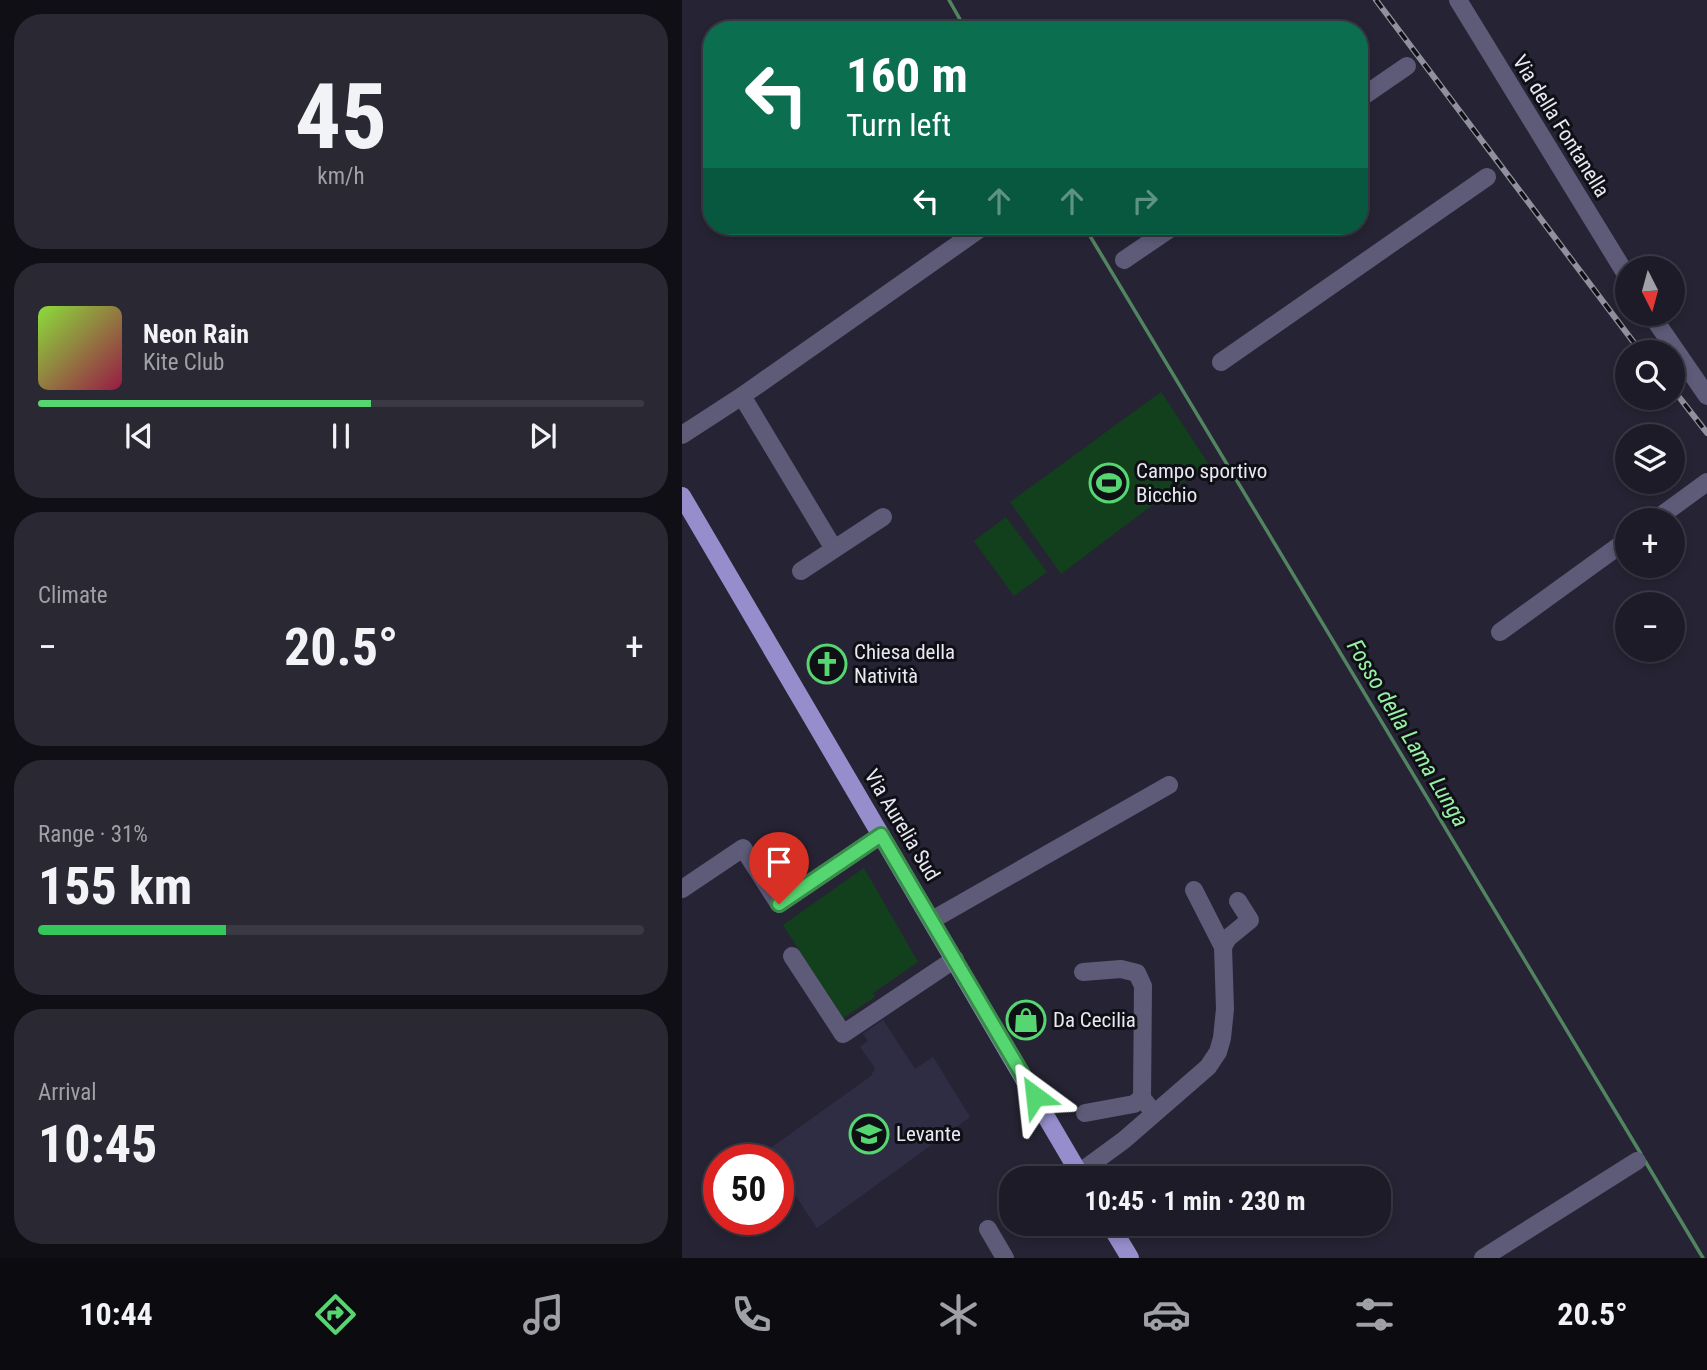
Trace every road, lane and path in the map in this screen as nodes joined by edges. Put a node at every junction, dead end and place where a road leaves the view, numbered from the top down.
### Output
1 (1458, 0) edge
2 (1406, 66) dead end
3 (1368, 93) edge
4 (1487, 177) dead end
5 (971, 235) edge
6 (1161, 235) edge
7 (1615, 256) edge
8 (1124, 260) dead end
9 (1659, 326) edge
10 (1221, 362) dead end
11 (742, 396) junction
12 (1706, 396) edge
13 (682, 435) edge
14 (1706, 482) edge
15 (682, 496) edge
16 (1671, 508) edge
17 (883, 517) dead end
18 (834, 549) junction
19 (1615, 549) edge
20 (800, 571) dead end
21 (1500, 632) dead end
22 (1169, 785) dead end
23 (881, 835) junction
24 (682, 889) edge
25 (1194, 890) dead end
26 (1238, 901) dead end
27 (932, 920) junction
28 (1223, 947) junction
29 (792, 956) dead end
30 (955, 960) junction
31 (1083, 972) dead end
32 (1148, 1105) junction
33 (1085, 1113) dead end
34 (1637, 1161) dead end
35 (1076, 1166) edge
36 (1092, 1166) edge
37 (988, 1229) dead end
38 (1117, 1236) edge
39 (1005, 1258) edge
40 (1130, 1258) edge
41 (1483, 1258) edge

1 - 7 street, Via della Fontanella
2 - 3 street
4 - 10 street
5 - 11 street
6 - 8 street
9 - 12 street
11 - 13 street
11 - 18 street
14 - 16 street
15 - 23 main road, Via Aurelia Sud
17 - 18 street
18 - 20 street
19 - 21 street
22 - 27 street
23 - 24 street
23 - 27 main road, Via Aurelia Sud
25 - 28 street
26 - 28 street
27 - 30 main road, Via Aurelia Sud
28 - 32 street
29 - 30 street
30 - 35 main road, Via Aurelia Sud
31 - 32 street
32 - 33 street
32 - 36 street
34 - 41 street
37 - 39 street
38 - 40 main road

